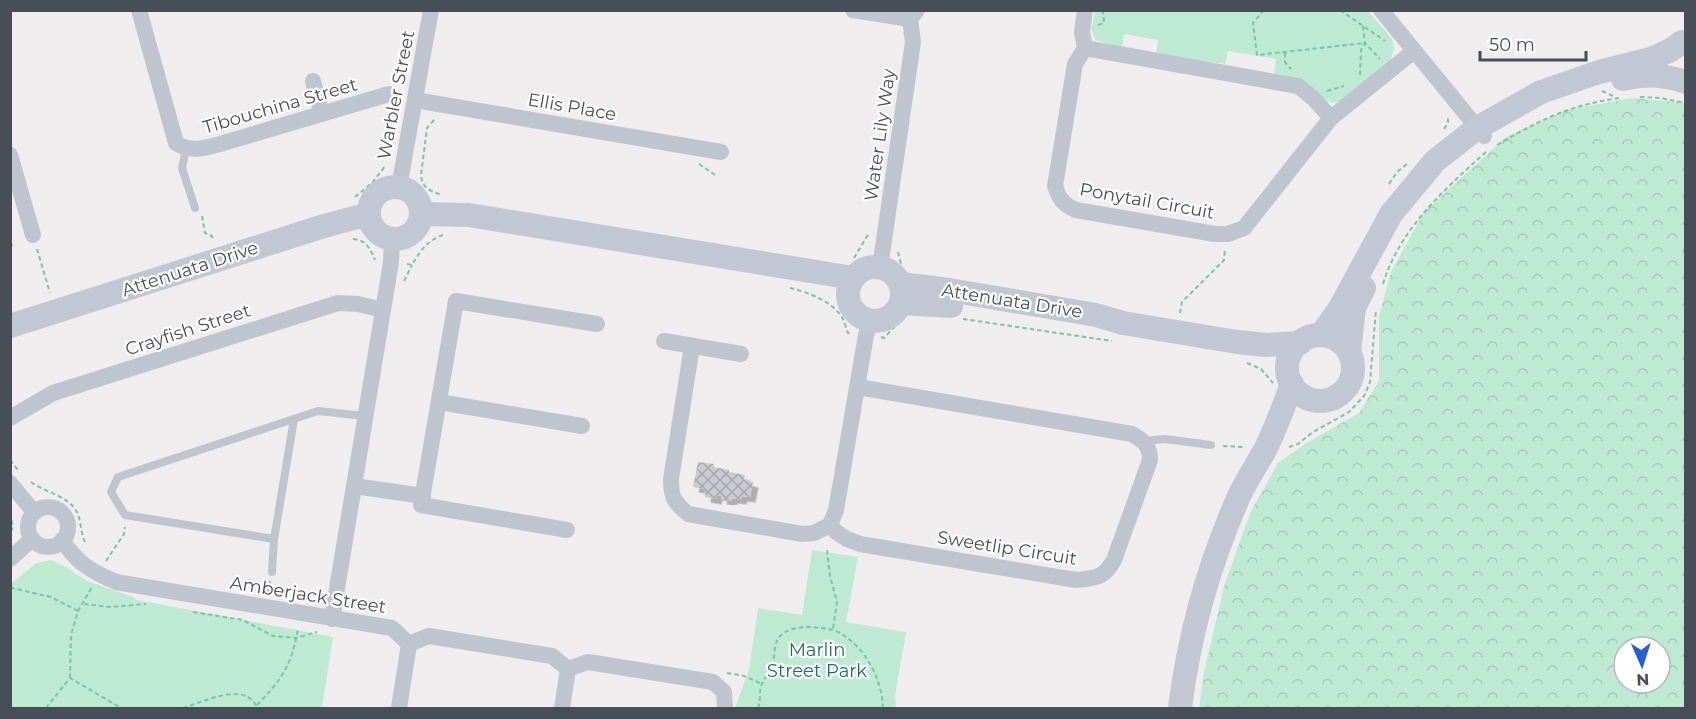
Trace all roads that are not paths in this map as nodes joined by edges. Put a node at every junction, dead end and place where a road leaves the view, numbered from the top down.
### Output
1 (139, 10) edge
2 (431, 10) edge
3 (854, 10) edge
4 (1085, 10) edge
5 (1381, 10) edge
6 (913, 15) edge
7 (1684, 39) edge
8 (1085, 48) junction
9 (1414, 51) junction
10 (1686, 77) edge
11 (313, 81) dead end
12 (1686, 82) edge
13 (389, 94) dead end
14 (415, 100) junction
15 (322, 114) junction
16 (1331, 118) junction
17 (1486, 140) junction
18 (186, 149) junction
19 (721, 152) dead end
20 (10, 155) edge
21 (399, 187) junction
22 (361, 206) junction
23 (199, 210) road end
24 (421, 214) junction
25 (33, 235) road end
26 (392, 238) junction
27 (880, 267) junction
28 (849, 277) junction
29 (901, 294) junction
30 (383, 310) junction
31 (597, 324) dead end
32 (10, 326) edge
33 (862, 327) junction
34 (1310, 339) junction
35 (664, 341) dead end
36 (1237, 342) junction
37 (692, 346) junction
38 (1349, 352) junction
39 (741, 354) dead end
40 (1290, 377) junction
41 (858, 387) junction
42 (1320, 401) junction
43 (439, 402) junction
44 (365, 416) junction
45 (10, 418) edge
46 (294, 419) junction
47 (582, 426) dead end
48 (1144, 441) junction
49 (1211, 445) road end
50 (1265, 449) junction
51 (18, 477) edge
52 (354, 486) junction
53 (423, 496) junction
54 (34, 512) junction
55 (830, 525) junction
56 (567, 530) dead end
57 (32, 539) junction
58 (274, 539) junction
59 (62, 540) junction
60 (10, 559) edge
61 (272, 573) dead end
62 (327, 624) junction
63 (409, 644) junction
64 (568, 669) junction
65 (724, 700) edge
66 (399, 708) edge
67 (562, 708) edge
68 (1180, 708) edge

1 - 18 street, Tibouchina Street
2 - 14 street, Warbler Street
3 - 6 street
4 - 8 street, Ponytail Circuit
5 - 9 street
6 - 27 street, Water Lily Way
7 - 10 street
7 - 17 street
8 - 16 street
8 - 16 street, Ponytail Circuit
9 - 16 street, Ponytail Circuit
9 - 17 street
11 - 15 street
12 - 17 street
13 - 15 street, Tibouchina Street
14 - 19 street, Ellis Place
14 - 21 street, Warbler Street
15 - 18 street, Tibouchina Street
17 - 34 street
17 - 38 street
18 - 23 lane
20 - 25 street
21 - 22 street
21 - 24 street
22 - 26 street
22 - 32 street, Attenuata Drive
24 - 26 street
24 - 28 street
26 - 30 street
27 - 28 street
27 - 29 street
28 - 33 street
29 - 33 street
29 - 36 street, Attenuata Drive
30 - 44 street
30 - 45 street, Crayfish Street
31 - 43 street
33 - 41 street
34 - 36 street, Attenuata Drive
34 - 38 street
34 - 40 street
35 - 37 street
36 - 40 street, Attenuata Drive
37 - 39 street
37 - 55 street
38 - 42 street
40 - 42 street
40 - 50 street
41 - 48 street
41 - 55 street
42 - 50 street
43 - 47 street
43 - 53 street
44 - 46 lane
44 - 52 street
46 - 58 lane
46 - 58 lane
48 - 49 lane
48 - 55 street, Sweetlip Circuit
50 - 68 street
51 - 54 street
52 - 53 street
52 - 62 street
53 - 56 street
54 - 57 street
54 - 59 street
57 - 59 street
57 - 60 street
58 - 61 lane
59 - 62 street, Amberjack Street
62 - 63 street, Amberjack Street
63 - 64 street
63 - 66 street
64 - 65 street
64 - 67 street

